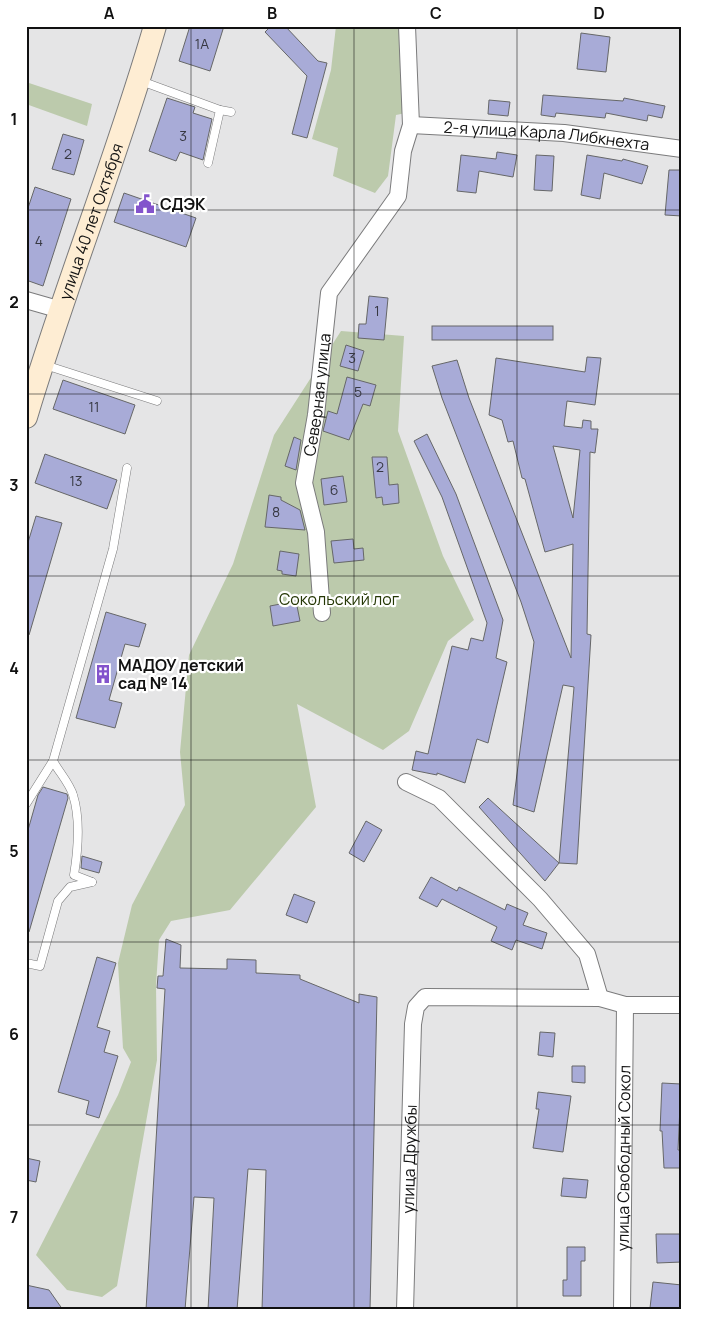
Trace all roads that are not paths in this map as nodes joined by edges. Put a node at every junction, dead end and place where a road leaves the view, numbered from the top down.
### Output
1 (155, 26) edge
2 (407, 26) edge
3 (139, 81) junction
4 (220, 110) junction
5 (231, 112) dead end
6 (411, 125) junction
7 (682, 149) edge
8 (208, 163) dead end
9 (26, 300) edge
10 (61, 310) junction
11 (43, 365) junction
12 (157, 401) dead end
13 (26, 417) edge
14 (127, 468) dead end
15 (322, 613) dead end
16 (52, 761) junction
17 (406, 782) dead end
18 (26, 804) edge
19 (26, 963) edge
20 (600, 998) junction
21 (625, 1005) junction
22 (682, 1005) edge
23 (405, 1310) edge
24 (622, 1310) edge

1 - 3 street, улица 40 лет Октября
2 - 6 street
3 - 4 lane
3 - 10 street, улица 40 лет Октября
4 - 5 lane
4 - 8 lane
6 - 7 street, 2-я улица Карла Либкнехта
6 - 15 street, Северная улица
9 - 10 street
10 - 11 street, улица 40 лет Октября
11 - 12 lane
11 - 13 street, улица 40 лет Октября
14 - 16 lane
16 - 18 lane
16 - 19 lane
17 - 20 street
20 - 21 street
20 - 23 street, улица Дружбы
21 - 22 street
21 - 24 street, улица Свободный Сокол

